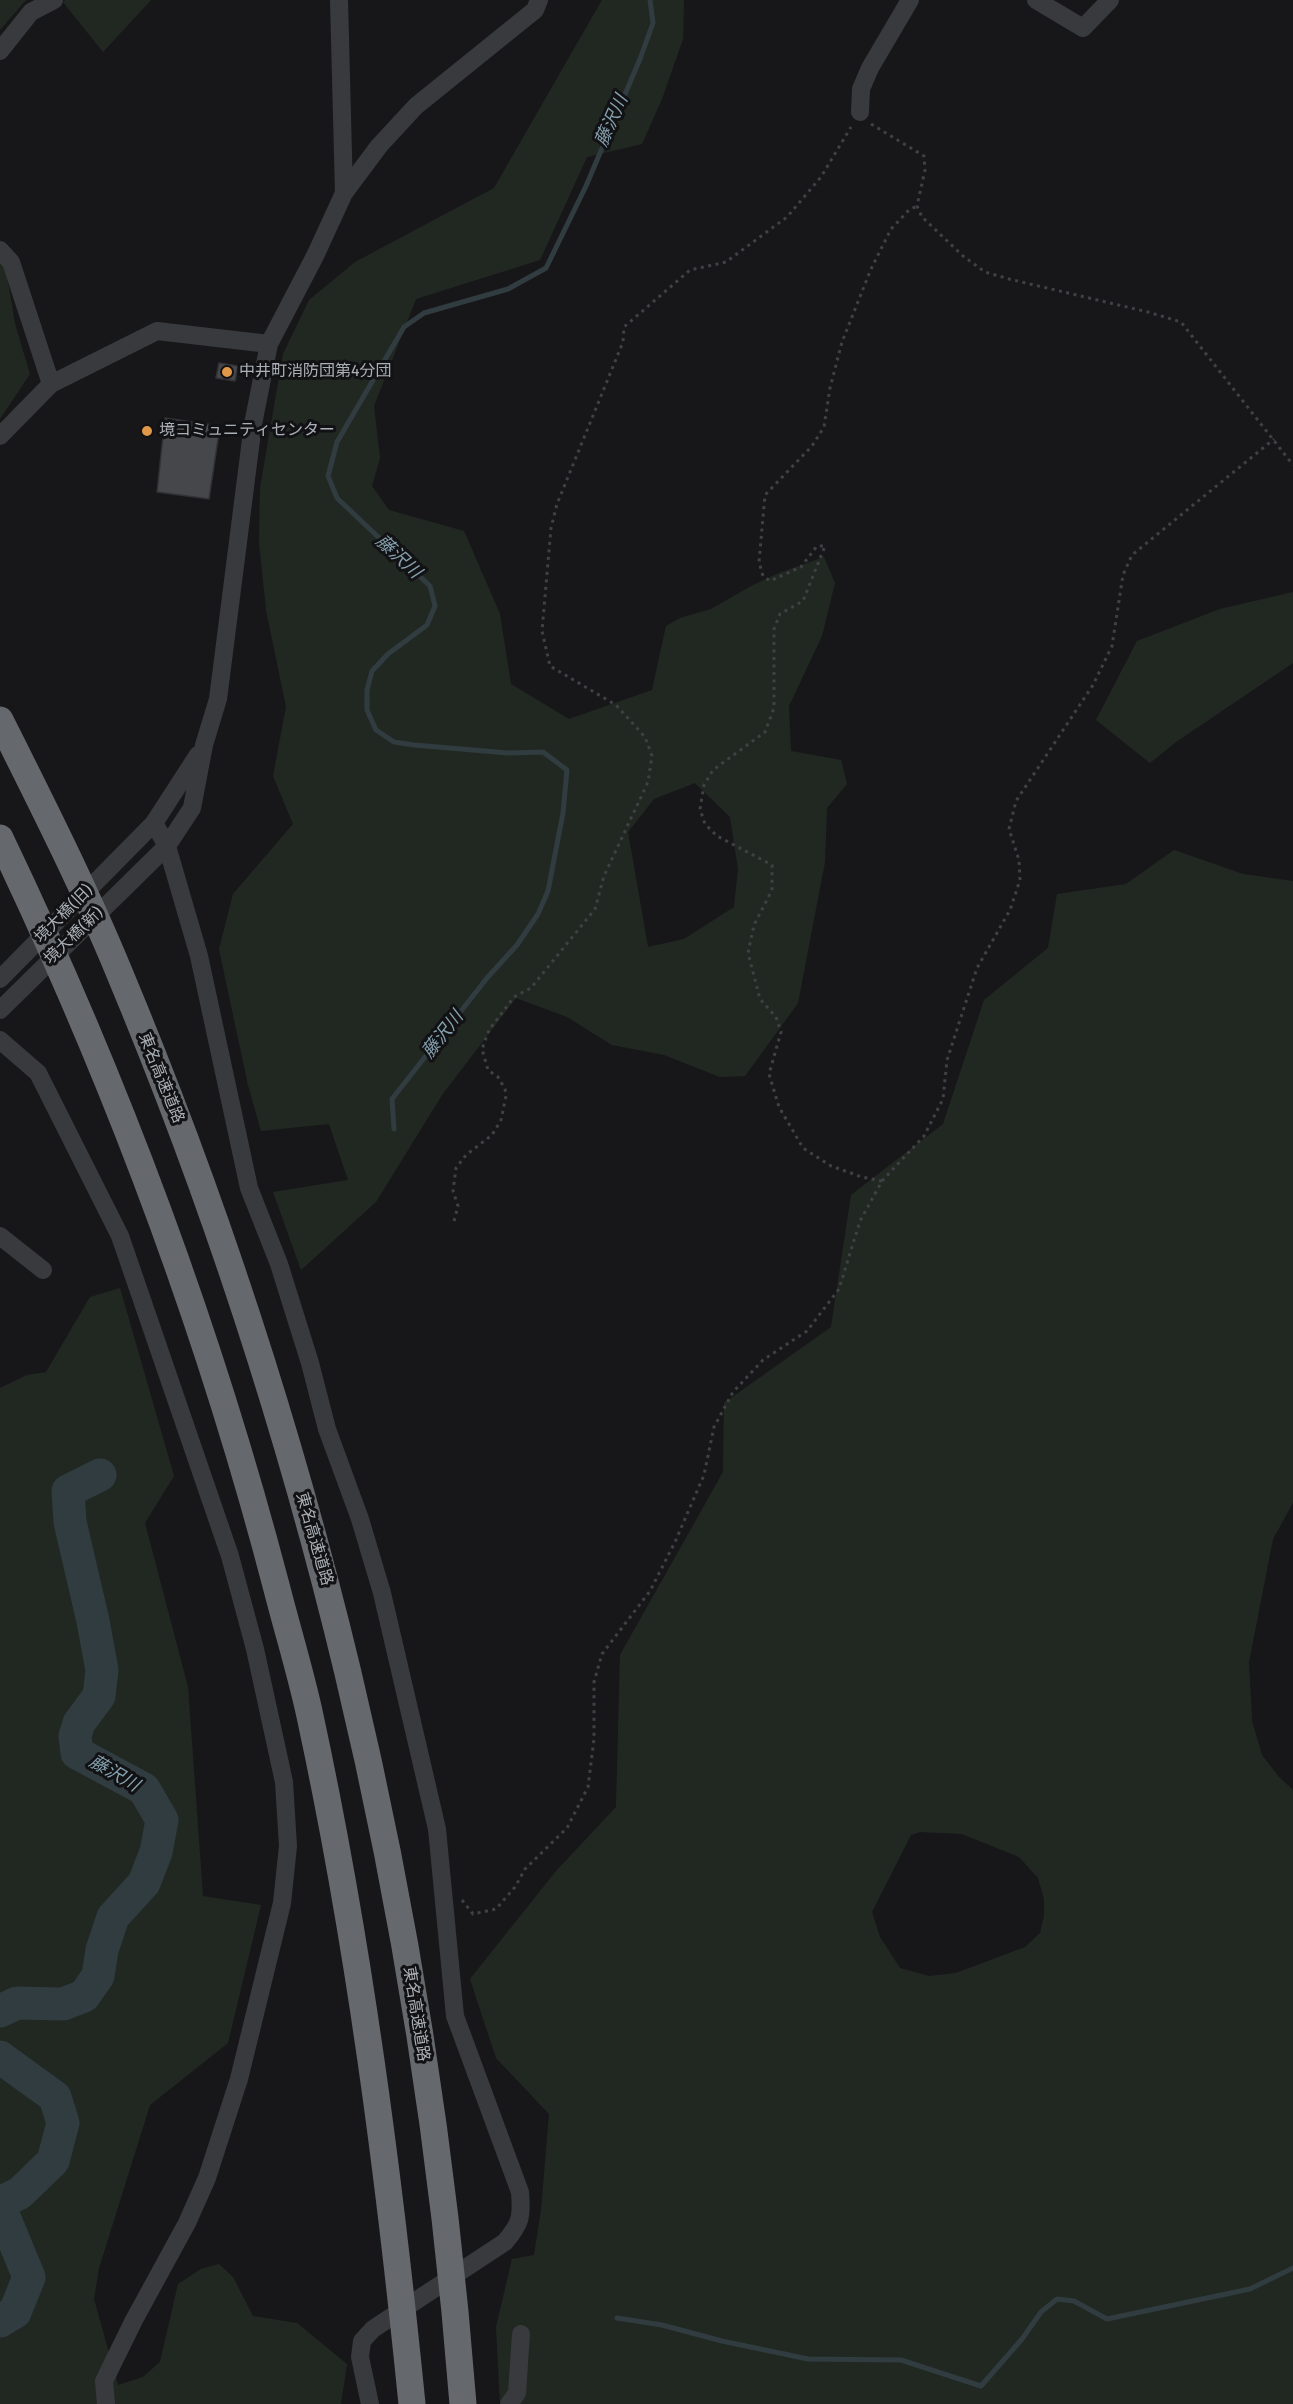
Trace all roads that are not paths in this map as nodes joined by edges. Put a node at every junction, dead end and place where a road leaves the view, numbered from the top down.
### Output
1 (54, 0) edge
2 (339, 0) edge
3 (539, 0) edge
4 (910, 0) edge
5 (1036, 0) edge
6 (1110, 0) edge
7 (0, 51) edge
8 (860, 112) road end
9 (344, 193) junction
10 (0, 250) edge
11 (269, 344) junction
12 (51, 384) junction
13 (0, 436) edge
14 (0, 720) edge
15 (204, 746) junction
16 (154, 823) junction
17 (0, 838) edge
18 (167, 846) junction
19 (0, 979) edge
20 (3, 1006) edge
21 (0, 1040) edge
22 (0, 1236) edge
23 (43, 1270) dead end
24 (521, 2334) dead end
25 (106, 2404) edge
26 (370, 2404) edge
27 (412, 2404) edge
28 (463, 2404) edge
29 (509, 2404) edge

1 - 7 street
2 - 9 street
3 - 9 street
4 - 8 street
5 - 6 street
9 - 11 street
10 - 12 street
11 - 12 street
11 - 15 street
12 - 13 street
14 - 28 highway, 東名高速道路
15 - 16 street, 境大橋(旧)
15 - 18 street, 境大橋(新)
16 - 18 street
16 - 19 street, 境大橋(旧)
17 - 27 highway
18 - 20 street, 境大橋(新)
18 - 26 street
21 - 25 street
22 - 23 street
24 - 29 street

